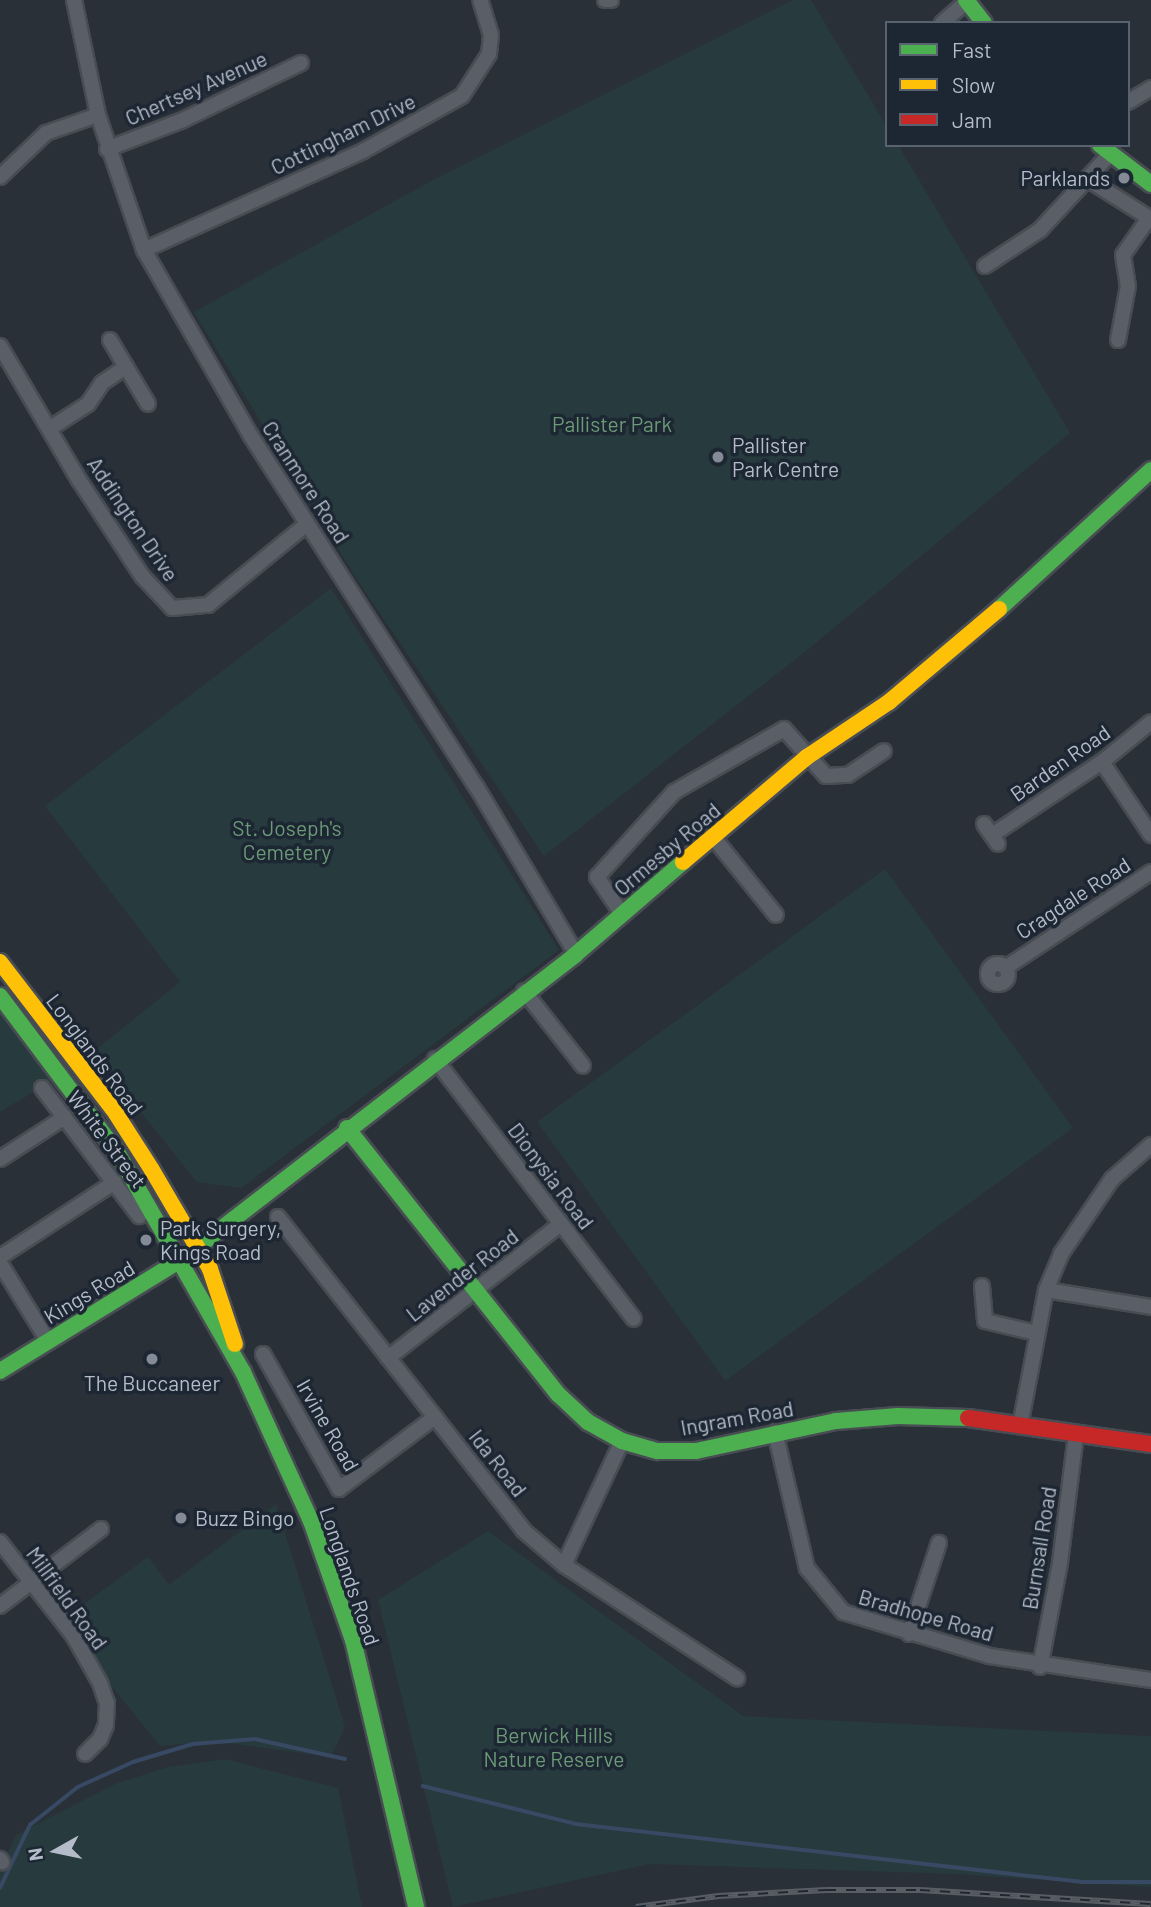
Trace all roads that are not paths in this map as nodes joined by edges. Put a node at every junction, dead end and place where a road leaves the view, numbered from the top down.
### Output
1 (74, 0) edge
2 (480, 0) edge
3 (967, 1) edge
4 (944, 21) edge
5 (982, 21) edge
6 (301, 63) dead end
7 (1151, 88) edge
8 (1130, 101) edge
9 (98, 115) junction
10 (107, 149) junction
11 (1105, 150) edge
12 (0, 177) edge
13 (1089, 180) junction
14 (1151, 184) edge
15 (1150, 219) edge
16 (144, 250) junction
17 (985, 266) dead end
18 (110, 340) dead end
19 (1118, 340) dead end
20 (0, 346) edge
21 (126, 367) junction
22 (148, 404) dead end
23 (49, 429) junction
24 (1151, 470) edge
25 (307, 524) junction
26 (1151, 722) edge
27 (884, 751) dead end
28 (807, 757) junction
29 (1102, 762) junction
30 (991, 835) dead end
31 (1151, 835) edge
32 (713, 837) junction
33 (1151, 872) edge
34 (622, 914) junction
35 (776, 915) dead end
36 (576, 954) junction
37 (0, 962) edge
38 (1012, 964) dead end
39 (524, 991) junction
40 (0, 996) edge
41 (435, 1059) junction
42 (583, 1066) dead end
43 (42, 1088) dead end
44 (65, 1117) junction
45 (347, 1128) junction
46 (1151, 1145) edge
47 (0, 1159) edge
48 (115, 1182) junction
49 (139, 1216) dead end
50 (278, 1217) dead end
51 (561, 1224) junction
52 (198, 1247) junction
53 (0, 1257) edge
54 (182, 1259) junction
55 (0, 1263) edge
56 (982, 1286) dead end
57 (476, 1290) junction
58 (1046, 1290) junction
59 (1151, 1307) edge
60 (634, 1319) dead end
61 (1036, 1333) junction
62 (48, 1341) junction
63 (263, 1354) dead end
64 (388, 1358) junction
65 (240, 1364) junction
66 (0, 1371) edge
67 (435, 1417) junction
68 (1020, 1426) junction
69 (775, 1432) junction
70 (1076, 1435) junction
71 (622, 1441) junction
72 (1151, 1444) edge
73 (101, 1529) dead end
74 (0, 1542) edge
75 (939, 1543) dead end
76 (564, 1565) junction
77 (31, 1581) junction
78 (0, 1606) edge
79 (909, 1634) junction
80 (1040, 1667) junction
81 (737, 1678) dead end
82 (1151, 1680) edge
83 (85, 1754) dead end
84 (391, 1812) junction
85 (401, 1907) edge
86 (416, 1907) edge

1 - 9 street, Cranmore Road
2 - 16 street, Cottingham Drive
3 - 4 street
3 - 5 street
6 - 10 street, Chertsey Avenue
7 - 8 street
9 - 10 street, Cranmore Road
9 - 12 street
10 - 16 street, Cranmore Road
11 - 13 street
11 - 14 street
13 - 15 street
13 - 17 street
15 - 19 street
16 - 25 street, Cranmore Road
18 - 21 street
20 - 23 street, Addington Drive
21 - 22 street
21 - 23 street
23 - 25 street, Addington Drive
24 - 28 street, Ormesby Road
25 - 36 street, Cranmore Road
26 - 29 street, Barden Road
27 - 28 street
28 - 32 street, Ormesby Road
28 - 34 street
29 - 30 street, Barden Road
29 - 31 street
32 - 34 street, Ormesby Road
32 - 35 street
33 - 38 street, Cragdale Road
34 - 36 street, Ormesby Road
36 - 39 street, Ormesby Road
37 - 52 street, Longlands Road
39 - 41 street, Ormesby Road
39 - 42 street
40 - 54 street, Longlands Road
41 - 45 street, Ormesby Road
41 - 51 street, Dionysia Road
43 - 44 street, White Street
44 - 47 street
44 - 48 street, White Street
45 - 52 street, Ormesby Road
45 - 57 street, Ingram Road
46 - 58 street
48 - 49 street, White Street
48 - 53 street
50 - 64 street, Ida Road
51 - 57 street, Lavender Road
51 - 60 street, Dionysia Road
52 - 54 street, Kings Road
52 - 65 street, Longlands Road
54 - 62 street, Kings Road
54 - 65 street, Longlands Road
55 - 62 street
56 - 61 street
57 - 64 street, Lavender Road
57 - 71 street, Ingram Road
58 - 59 street
58 - 61 street
61 - 68 street
62 - 66 street, Kings Road
63 - 67 street, Irvine Road
64 - 67 street, Ida Road
65 - 84 street, Longlands Road
67 - 76 street, Ida Road
68 - 69 street, Ingram Road
68 - 70 street, Ingram Road
69 - 71 street, Ingram Road
69 - 79 street, Bradhope Road
70 - 72 street, Ingram Road
70 - 80 street, Burnsall Road
71 - 76 street
73 - 77 street
74 - 77 street, Millfield Road
75 - 79 street
76 - 81 street, Ida Road
77 - 78 street
77 - 83 street, Millfield Road
79 - 80 street, Bradhope Road
80 - 82 street, Bradhope Road
84 - 85 street, Longlands Road
84 - 86 street, Longlands Road

